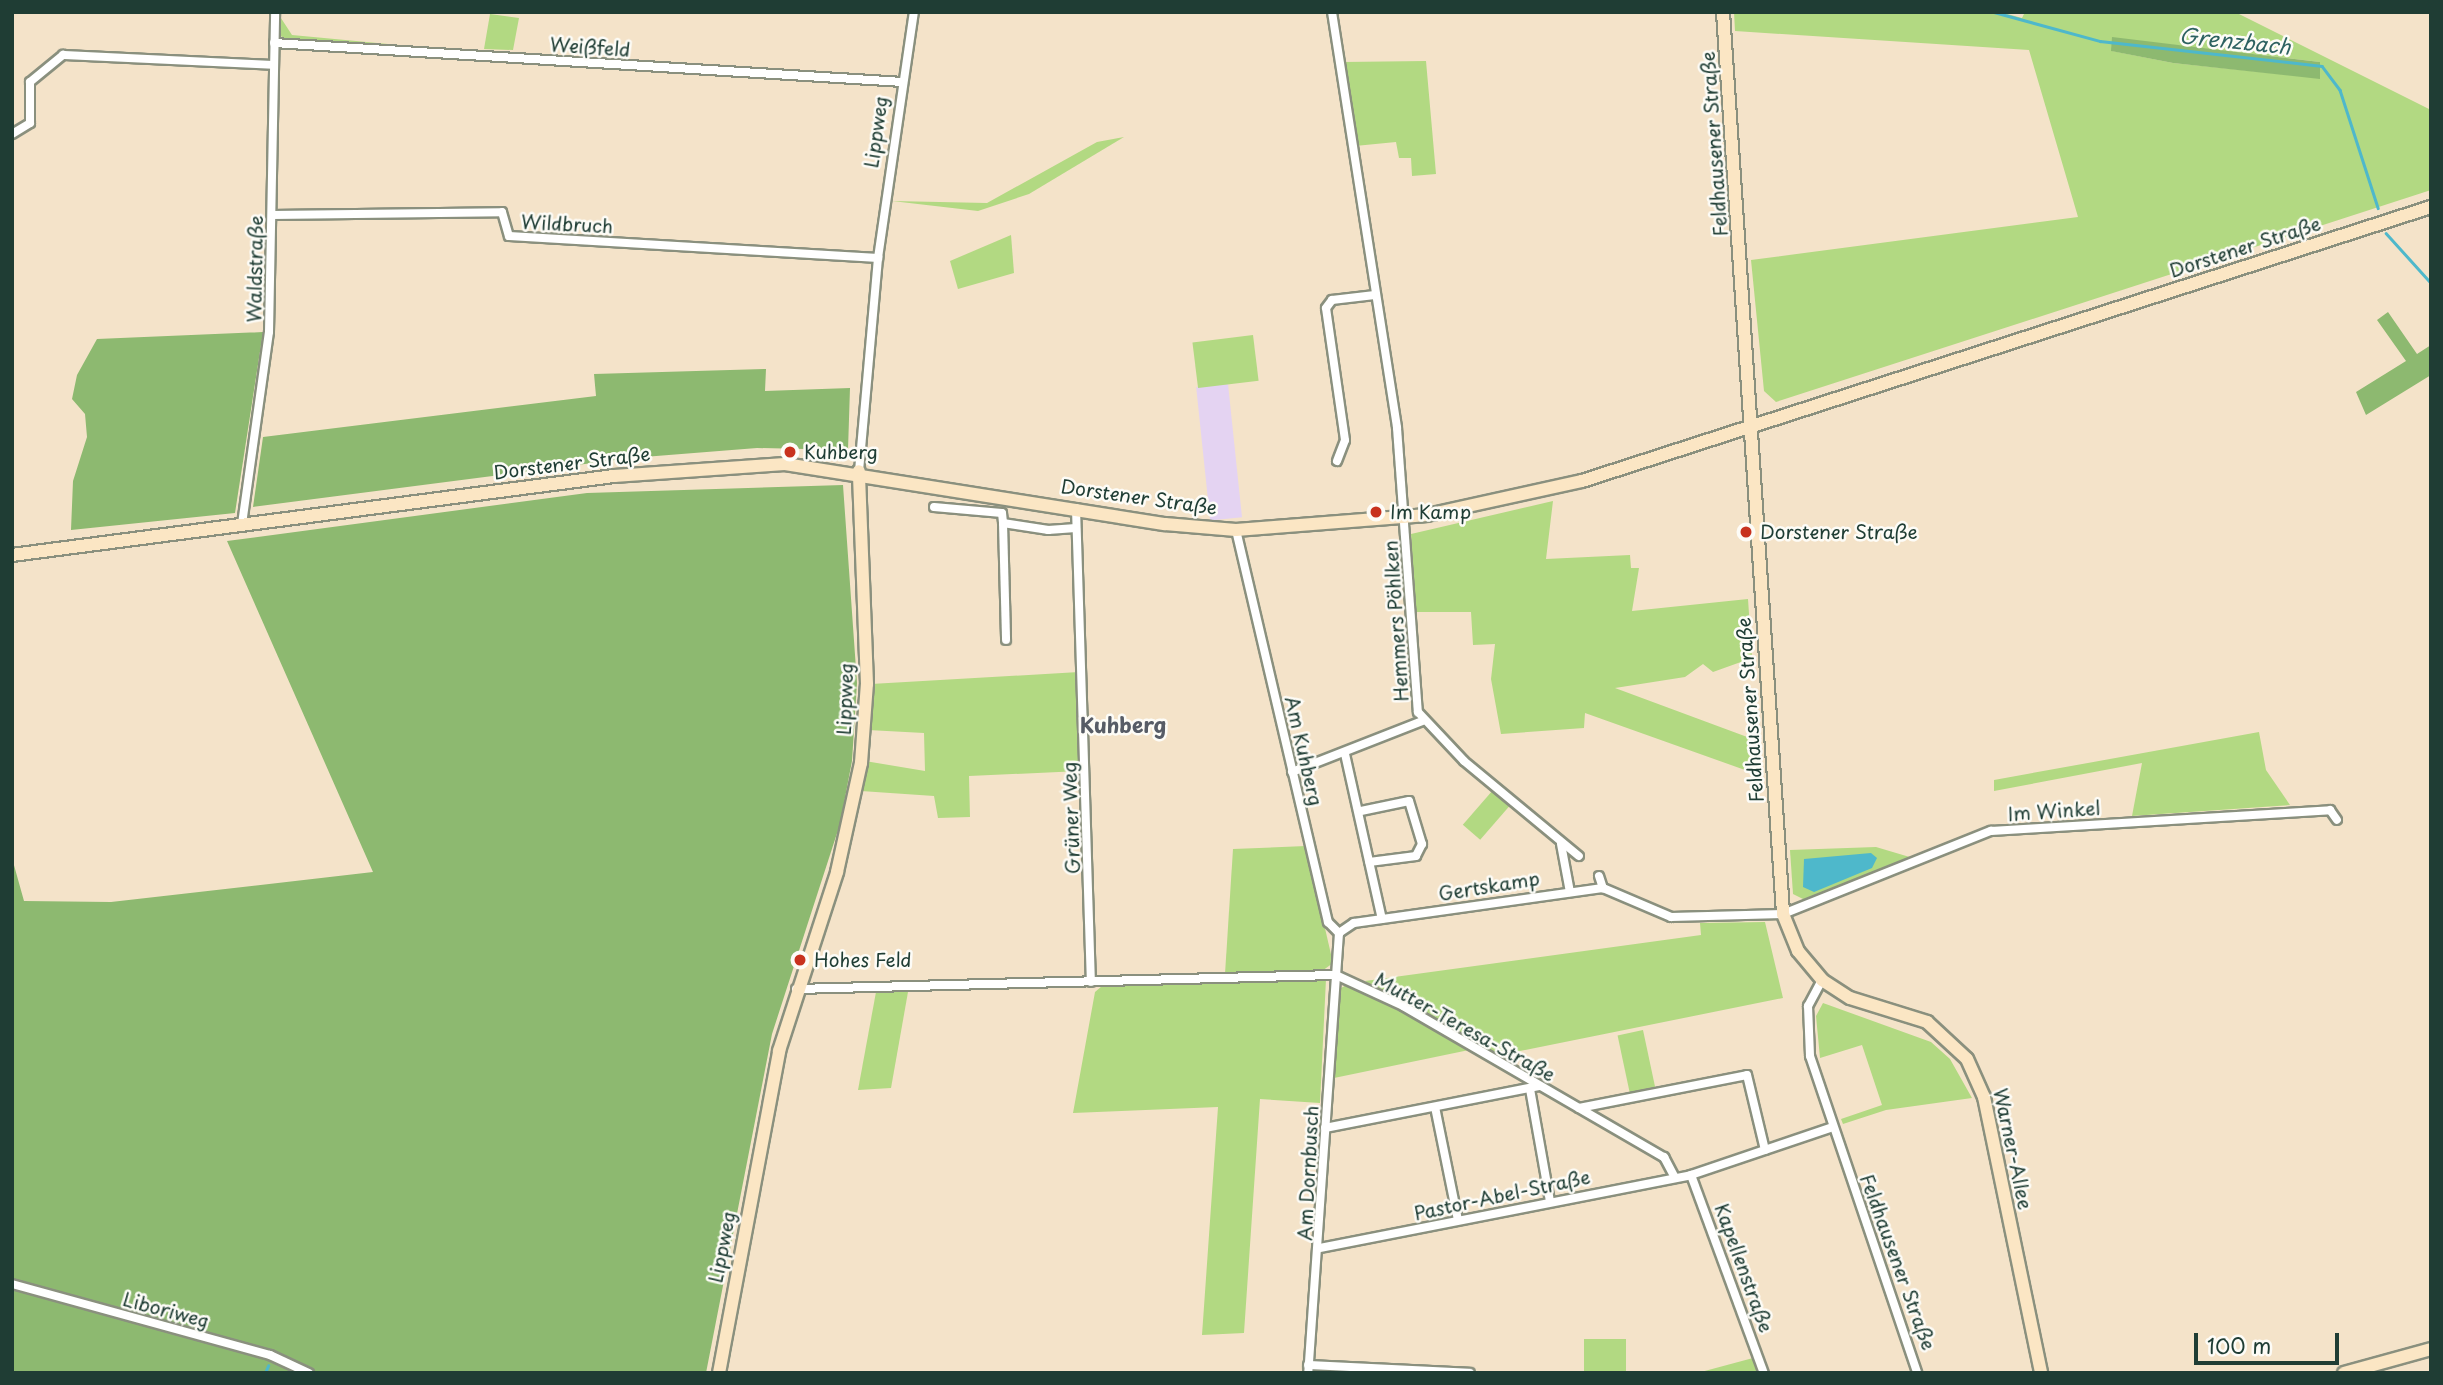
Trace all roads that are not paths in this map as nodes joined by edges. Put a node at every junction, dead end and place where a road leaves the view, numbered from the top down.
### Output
1 (275, 12) edge
2 (914, 12) edge
3 (1332, 12) edge
4 (1723, 12) edge
5 (274, 43) junction
6 (274, 65) junction
7 (903, 82) junction
8 (12, 134) edge
9 (2431, 207) edge
10 (272, 215) junction
11 (878, 258) junction
12 (1375, 295) junction
13 (1751, 426) junction
14 (1337, 461) dead end
15 (859, 471) junction
16 (934, 507) dead end
17 (1076, 508) junction
18 (1404, 518) junction
19 (1003, 523) junction
20 (242, 524) junction
21 (1076, 528) junction
22 (1236, 530) junction
23 (12, 555) edge
24 (1006, 640) dead end
25 (1422, 721) junction
26 (1345, 754) junction
27 (1292, 772) junction
28 (1361, 811) junction
29 (2337, 820) dead end
30 (1561, 845) junction
31 (1578, 856) dead end
32 (1369, 862) junction
33 (1599, 876) dead end
34 (1603, 888) junction
35 (1570, 892) junction
36 (1783, 914) junction
37 (1382, 919) junction
38 (1339, 933) junction
39 (1336, 975) junction
40 (1822, 980) junction
41 (1091, 982) junction
42 (796, 989) junction
43 (1539, 1086) junction
44 (1530, 1089) junction
45 (1435, 1107) junction
46 (1579, 1108) junction
47 (1325, 1128) junction
48 (1830, 1128) junction
49 (1765, 1150) junction
50 (1691, 1175) junction
51 (1674, 1176) junction
52 (1550, 1201) junction
53 (1458, 1220) junction
54 (1320, 1248) junction
55 (12, 1284) edge
56 (2431, 1349) edge
57 (1308, 1369) edge
58 (309, 1373) edge
59 (719, 1373) edge
60 (1470, 1373) edge
61 (1764, 1373) edge
62 (1917, 1373) edge
63 (2041, 1373) edge
64 (2344, 1373) edge

1 - 5 street, Waldstraße
2 - 7 street, Lippweg
3 - 12 street
4 - 13 main road, Feldhausener Straße
5 - 6 street, Waldstraße
5 - 7 street, Weißfeld
6 - 8 street
6 - 10 street, Waldstraße
7 - 11 street, Lippweg
9 - 13 main road, Dorstener Straße
10 - 11 street, Wildbruch
10 - 20 street, Waldstraße
11 - 15 street, Lippweg
12 - 14 street
12 - 18 street
13 - 18 main road, Dorstener Straße
13 - 36 main road, Feldhausener Straße
15 - 17 main road, Dorstener Straße
15 - 20 main road, Dorstener Straße
15 - 42 main road, Lippweg
16 - 19 street
17 - 21 street, Grüner Weg
17 - 22 main road, Dorstener Straße
18 - 22 main road, Dorstener Straße
18 - 25 street, Hemmers Pöhlken
19 - 21 street
19 - 24 street
20 - 23 main road, Dorstener Straße
21 - 41 street, Grüner Weg
22 - 27 street, Am Kuhberg
25 - 26 street, Hemmers Pöhlken
25 - 30 street, Hemmers Pöhlken
26 - 27 street, Hemmers Pöhlken
26 - 28 street
27 - 38 street, Am Kuhberg
28 - 32 street
28 - 32 street
29 - 36 street, Im Winkel
30 - 31 street, Hemmers Pöhlken
30 - 35 street
32 - 37 street
33 - 34 street
34 - 35 street, Gertskamp
34 - 36 street
35 - 37 street, Gertskamp
36 - 40 main road, Feldhausener Straße
37 - 38 street, Gertskamp
38 - 39 street
39 - 41 street
39 - 43 street, Mutter-Teresa-Straße
39 - 47 street, Am Dornbusch
40 - 48 street, Feldhausener Straße
40 - 63 main road, Warner-Allee
41 - 42 street
42 - 59 main road, Lippweg
43 - 44 street
43 - 46 street, Mutter-Teresa-Straße
44 - 45 street
44 - 52 street
45 - 47 street
45 - 53 street
46 - 49 street
46 - 51 street, Mutter-Teresa-Straße
47 - 54 street, Am Dornbusch
48 - 49 street
48 - 62 street, Feldhausener Straße
49 - 50 street
50 - 51 street, Pastor-Abel-Straße
50 - 61 street, Kapellenstraße
51 - 52 street, Pastor-Abel-Straße
52 - 53 street, Pastor-Abel-Straße
53 - 54 street, Pastor-Abel-Straße
54 - 57 street, Am Dornbusch
55 - 58 street, Liboriweg
56 - 64 main road
57 - 60 street

